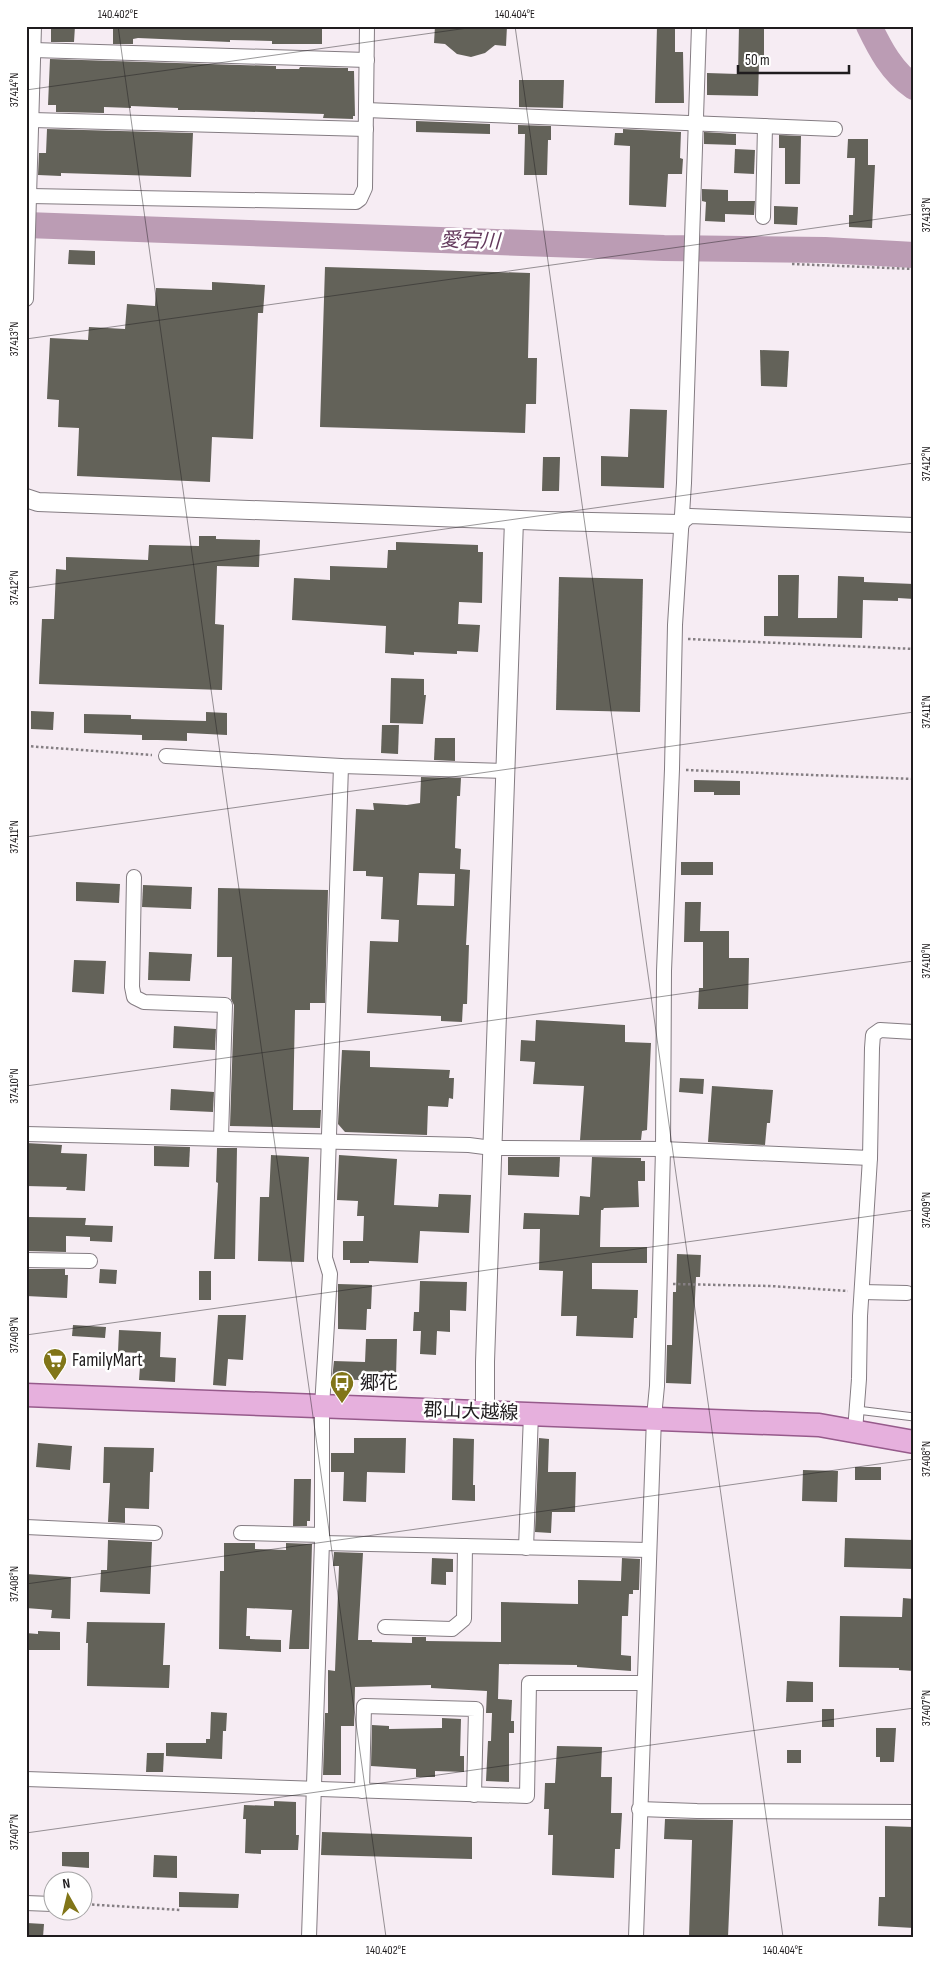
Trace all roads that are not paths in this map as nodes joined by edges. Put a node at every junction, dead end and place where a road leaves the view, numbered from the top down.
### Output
1 (34, 26) edge
2 (368, 26) edge
3 (699, 26) edge
4 (33, 50) junction
5 (367, 60) junction
6 (366, 110) junction
7 (32, 120) junction
8 (696, 124) junction
9 (765, 126) junction
10 (835, 129) dead end
11 (366, 130) junction
12 (30, 196) junction
13 (764, 217) dead end
14 (26, 299) edge
15 (26, 498) edge
16 (514, 520) junction
17 (680, 524) junction
18 (914, 526) edge
19 (166, 756) road end
20 (342, 766) junction
21 (505, 771) junction
22 (134, 877) dead end
23 (914, 1032) edge
24 (26, 1134) edge
25 (222, 1138) junction
26 (330, 1141) junction
27 (492, 1148) junction
28 (663, 1149) junction
29 (870, 1158) junction
30 (26, 1260) edge
31 (90, 1261) dead end
32 (862, 1292) junction
33 (911, 1293) edge
34 (26, 1395) edge
35 (322, 1407) junction
36 (485, 1412) junction
37 (530, 1414) junction
38 (654, 1417) junction
39 (914, 1417) edge
40 (856, 1421) junction
41 (914, 1442) edge
42 (26, 1527) edge
43 (155, 1533) dead end
44 (241, 1533) dead end
45 (322, 1539) junction
46 (465, 1546) junction
47 (526, 1548) junction
48 (649, 1550) junction
49 (385, 1627) dead end
50 (644, 1683) junction
51 (26, 1779) edge
52 (314, 1790) junction
53 (362, 1791) junction
54 (474, 1795) junction
55 (639, 1809) junction
56 (914, 1812) edge
57 (26, 1904) edge
58 (42, 1904) edge
59 (309, 1937) edge
60 (636, 1937) edge

1 - 4 street
2 - 5 street
3 - 8 street
4 - 5 street
4 - 7 street
5 - 6 street
6 - 8 street
6 - 11 street
7 - 11 street
7 - 12 street
8 - 9 street
8 - 17 street
9 - 10 street
9 - 13 street
11 - 12 street
12 - 14 street
15 - 16 street
16 - 17 street
16 - 21 street
17 - 18 street
17 - 28 street
19 - 20 street
20 - 21 street
20 - 26 street
21 - 27 street
22 - 25 street
23 - 29 street
24 - 25 street
25 - 26 street
26 - 27 street
26 - 35 street
27 - 28 street
27 - 36 street
28 - 29 street
28 - 38 street
29 - 32 street
30 - 31 street
32 - 33 street
32 - 40 street
34 - 35 main road, 郡山大越線
35 - 36 main road, 郡山大越線
35 - 45 street
36 - 37 main road, 郡山大越線
37 - 38 main road, 郡山大越線
37 - 47 street
38 - 40 main road, 郡山大越線
38 - 48 street
39 - 40 lane
40 - 41 main road, 郡山大越線
42 - 43 street
44 - 45 street
45 - 46 street
45 - 52 street
46 - 47 street
46 - 49 street
47 - 48 street
48 - 50 street
50 - 54 street
50 - 55 street
51 - 52 street
52 - 53 street
52 - 59 street
53 - 54 street
53 - 54 street
55 - 56 street
55 - 60 street
57 - 58 street

